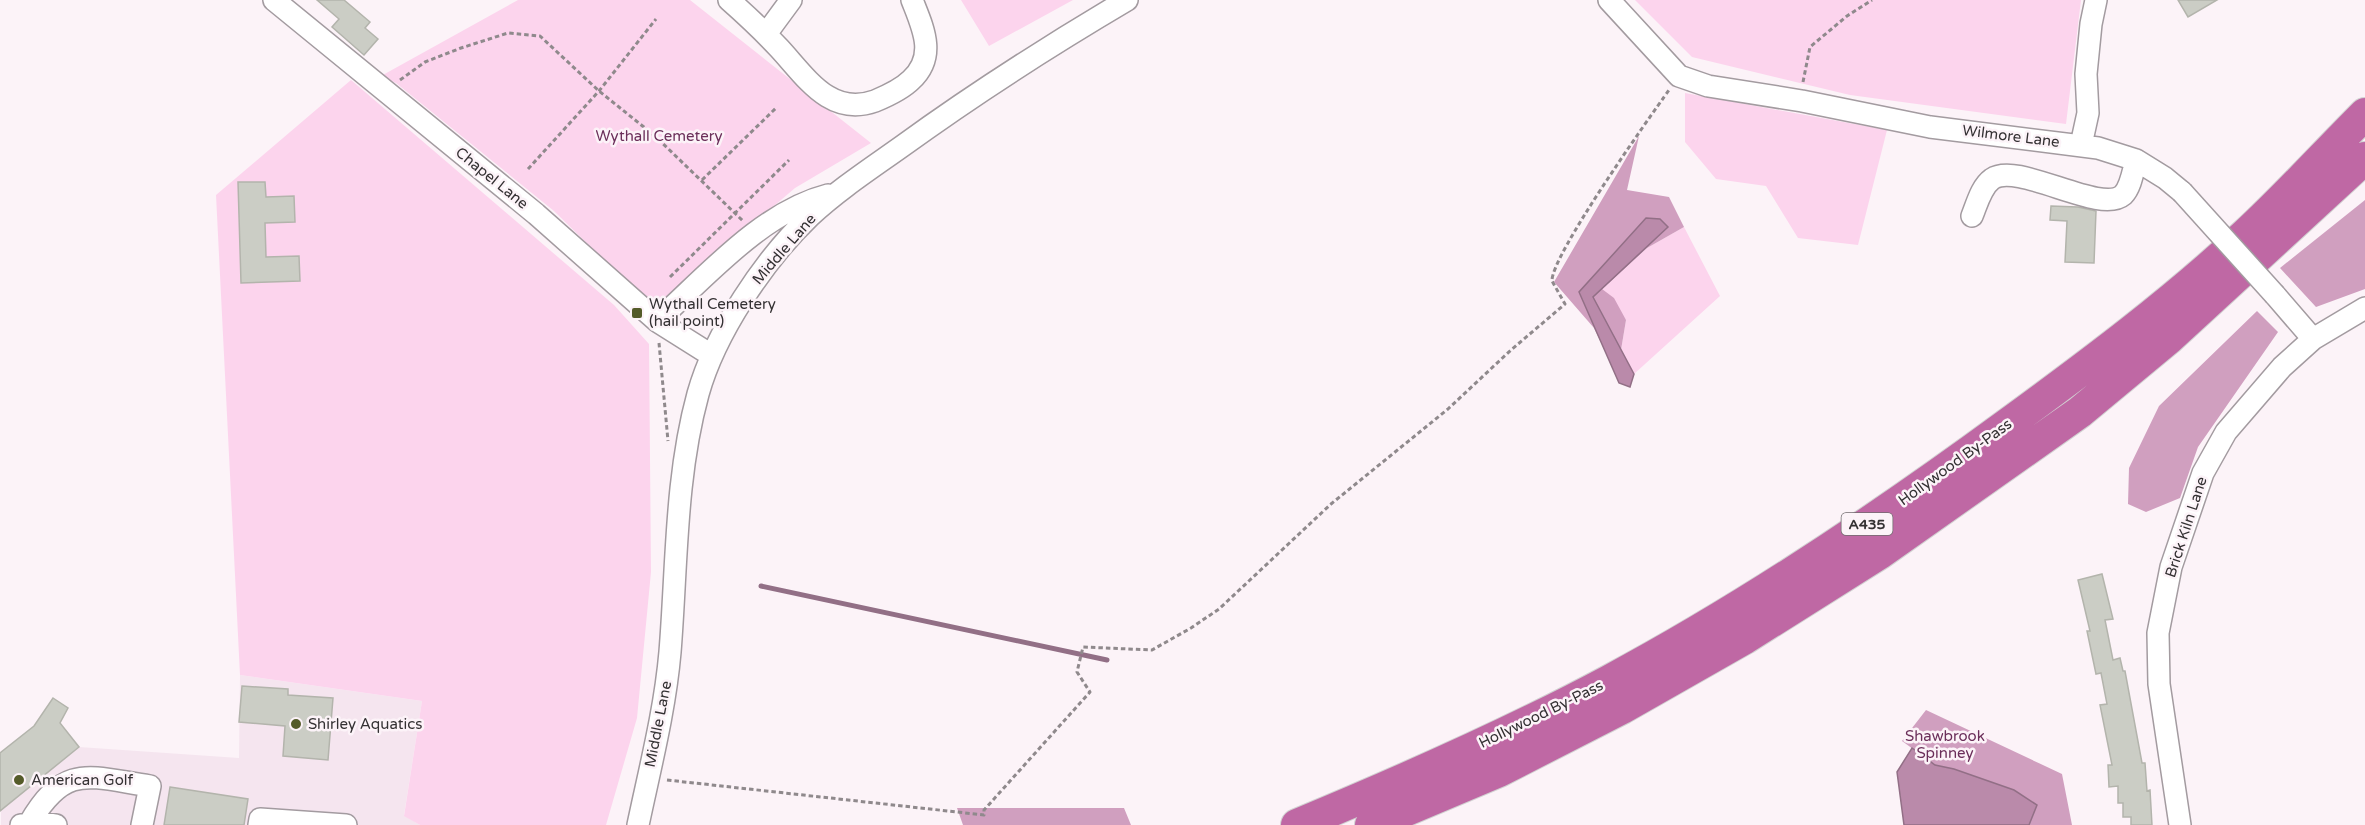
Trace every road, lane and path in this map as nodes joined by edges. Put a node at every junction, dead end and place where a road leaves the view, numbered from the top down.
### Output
1 (274, 0) edge
2 (729, 0) edge
3 (791, 0) edge
4 (912, 0) edge
5 (1127, 0) edge
6 (1609, 0) edge
7 (1872, 0) edge
8 (2096, 0) edge
9 (656, 19) dead end
10 (766, 34) junction
11 (1679, 76) junction
12 (599, 91) junction
13 (386, 93) junction
14 (1802, 101) junction
15 (776, 108) dead end
16 (2365, 114) edge
17 (2081, 145) junction
18 (2365, 158) edge
19 (789, 160) dead end
20 (2136, 160) junction
21 (528, 169) dead end
22 (702, 181) junction
23 (837, 192) junction
24 (736, 213) junction
25 (1972, 216) dead end
26 (756, 231) junction
27 (670, 277) dead end
28 (2365, 309) edge
29 (657, 321) junction
30 (2313, 339) junction
31 (711, 355) junction
32 (669, 450) dead end
33 (646, 783) junction
34 (37, 824) edge
35 (142, 825) edge
36 (259, 825) edge
37 (346, 825) edge
38 (632, 825) edge
39 (638, 825) edge
40 (1297, 825) edge
41 (1371, 825) edge
42 (2180, 825) edge

1 - 13 street, Chapel Lane
2 - 10 street
3 - 10 street
4 - 10 street
5 - 23 street, Middle Lane
6 - 11 street, Wilmore Lane
7 - 14 path
8 - 17 street
9 - 12 path
11 - 14 street, Wilmore Lane
11 - 33 path
12 - 13 path
12 - 21 path
12 - 22 path
13 - 29 street, Chapel Lane
14 - 17 street, Wilmore Lane
15 - 22 path
16 - 40 highway, Hollywood By-Pass / A435
17 - 20 street, Wilmore Lane
18 - 41 highway, Hollywood By-Pass / A435
19 - 24 path
20 - 25 street
20 - 30 street, Wilmore Lane, bridge
22 - 24 path
23 - 26 street
23 - 31 street, Middle Lane
24 - 26 path
24 - 27 path
26 - 29 street
28 - 30 street
29 - 31 street, Chapel Lane
29 - 32 path
30 - 42 street, Brick Kiln Lane
31 - 33 street, Middle Lane
33 - 38 street, Middle Lane
33 - 39 street, Middle Lane
34 - 35 street
36 - 37 street

